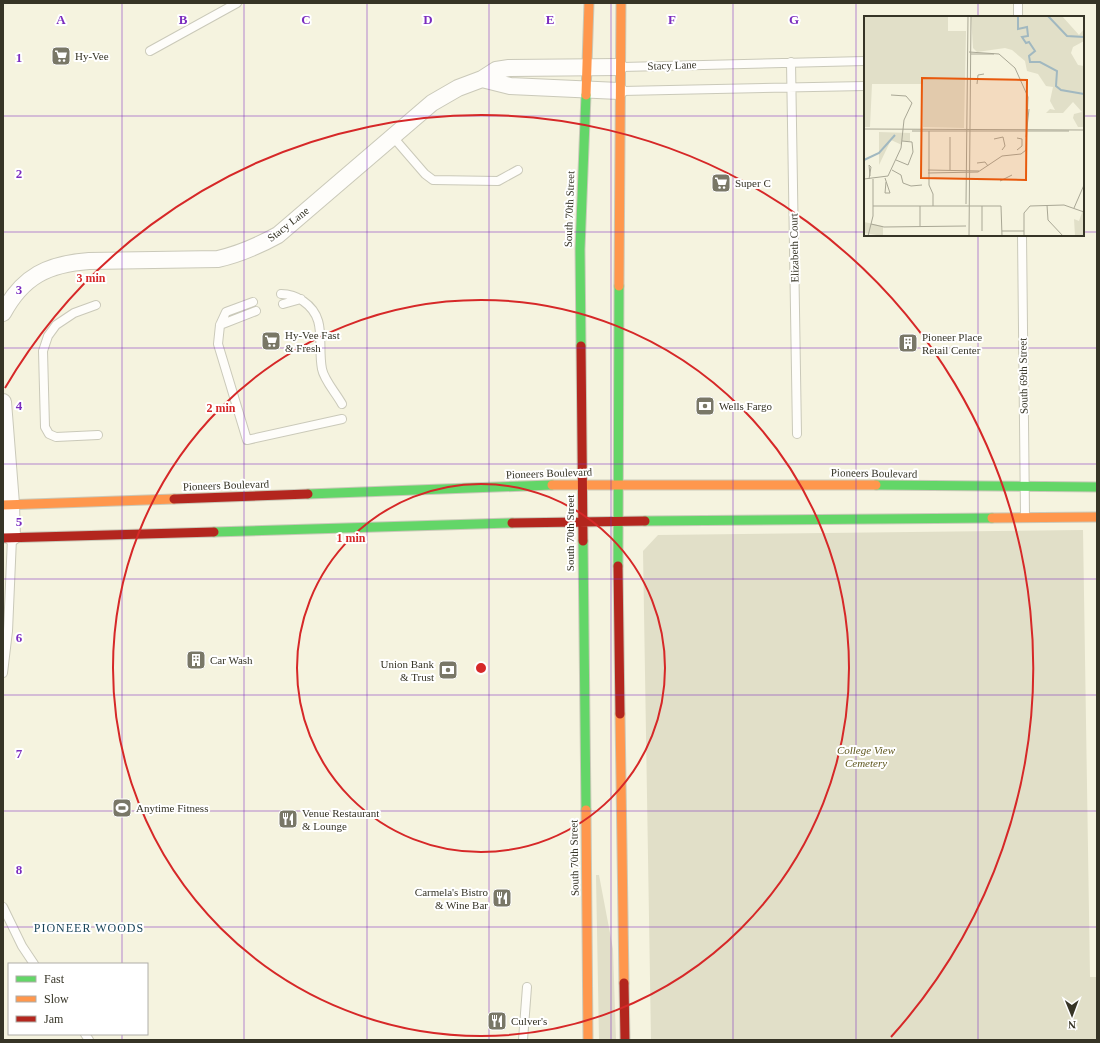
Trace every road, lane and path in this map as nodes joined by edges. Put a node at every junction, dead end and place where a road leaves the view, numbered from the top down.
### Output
1 (238, 3) edge
2 (589, 3) edge
3 (621, 3) edge
4 (1018, 3) edge
5 (1018, 16) edge
6 (150, 51) dead end
7 (864, 61) edge
8 (791, 62) junction
9 (587, 67) junction
10 (619, 67) junction
11 (482, 79) junction
12 (864, 86) edge
13 (791, 88) junction
14 (586, 90) junction
15 (619, 91) junction
16 (393, 137) junction
17 (518, 170) dead end
18 (1022, 236) edge
19 (281, 294) dead end
20 (301, 300) junction
21 (253, 302) dead end
22 (283, 304) dead end
23 (96, 305) dead end
24 (256, 311) dead end
25 (3, 313) edge
26 (220, 325) junction
27 (3, 402) edge
28 (342, 404) dead end
29 (342, 419) dead end
30 (797, 434) dead end
31 (98, 435) dead end
32 (582, 484) junction
33 (618, 484) junction
34 (1025, 487) junction
35 (1097, 487) edge
36 (7, 504) edge
37 (1025, 517) junction
38 (1097, 517) edge
39 (582, 520) junction
40 (617, 520) junction
41 (7, 538) edge
42 (3, 673) edge
43 (3, 907) edge
44 (33, 963) edge
45 (526, 987) dead end
46 (523, 1040) edge
47 (588, 1040) edge
48 (625, 1040) edge

1 - 6 lane
2 - 9 main road, South 70th Street
3 - 10 main road
4 - 5 lane
7 - 8 lane, Stacy Lane
8 - 10 lane, Stacy Lane
8 - 13 lane, Elizabeth Court
9 - 10 street, Stacy Lane
9 - 11 street, Stacy Lane
9 - 14 main road, South 70th Street
10 - 15 main road
11 - 14 street
11 - 16 street, Stacy Lane
12 - 13 lane
13 - 15 lane
13 - 30 lane, Elizabeth Court
14 - 15 street
14 - 32 main road, South 70th Street
15 - 33 main road
16 - 17 lane
16 - 25 street, Stacy Lane
18 - 34 lane, South 69th Street
19 - 20 lane
20 - 22 lane
20 - 28 lane
21 - 26 lane
23 - 31 lane
24 - 26 lane
26 - 29 lane
27 - 36 street
32 - 33 main road, Pioneers Boulevard
32 - 36 main road, Pioneers Boulevard
32 - 39 main road, South 70th Street
33 - 34 main road, Pioneers Boulevard
33 - 40 main road
34 - 35 main road, Pioneers Boulevard
34 - 37 lane, South 69th Street
36 - 41 street
37 - 38 main road
37 - 40 main road
39 - 40 main road
39 - 41 main road
39 - 47 main road, South 70th Street
40 - 48 main road
41 - 42 lane
43 - 44 lane
45 - 46 lane

